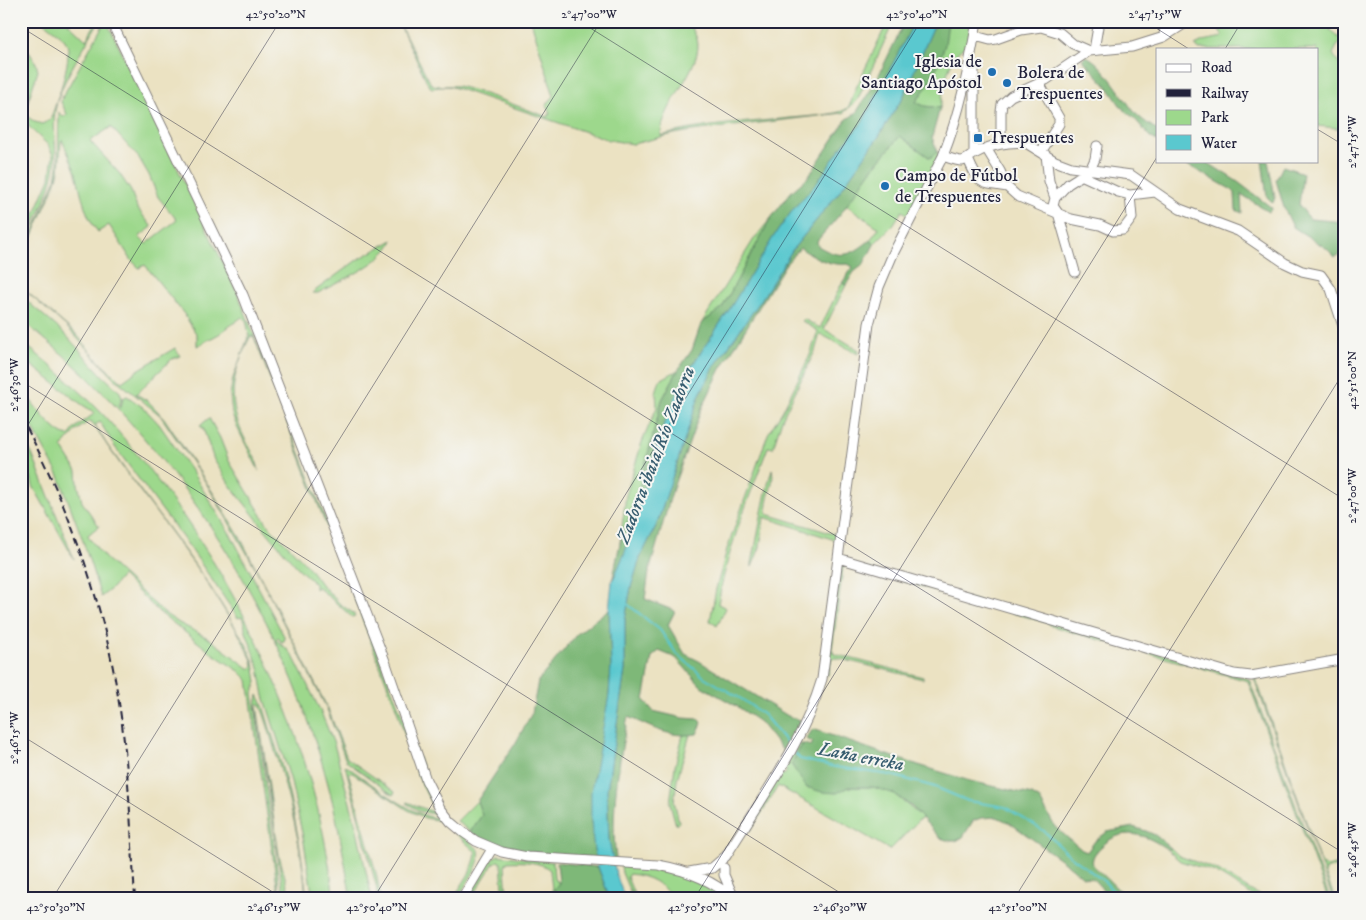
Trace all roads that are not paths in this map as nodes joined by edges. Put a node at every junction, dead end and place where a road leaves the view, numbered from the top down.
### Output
1 (111, 21) edge
2 (977, 21) edge
3 (1099, 21) edge
4 (1165, 21) edge
5 (1186, 22) edge
6 (1041, 24) edge
7 (975, 36) junction
8 (1164, 37) junction
9 (1092, 51) junction
10 (974, 67) dead end
11 (1039, 83) junction
12 (1001, 144) junction
13 (1098, 146) dead end
14 (986, 148) junction
15 (1043, 154) junction
16 (943, 156) junction
17 (971, 156) junction
18 (1086, 173) junction
19 (1007, 187) junction
20 (1155, 192) junction
21 (1130, 195) junction
22 (1055, 198) junction
23 (1058, 214) junction
24 (1075, 272) dead end
25 (1345, 332) edge
26 (838, 558) junction
27 (1345, 659) edge
28 (492, 849) junction
29 (721, 866) junction
30 (688, 872) junction
31 (710, 882) junction
32 (462, 899) edge
33 (734, 899) edge

1 - 28 street
2 - 7 street
3 - 9 street
4 - 8 street
5 - 8 street
6 - 7 street
6 - 9 street
7 - 16 street
8 - 9 street
9 - 11 street
10 - 17 street
11 - 12 street
11 - 15 street
12 - 14 street
12 - 15 street
13 - 18 street
14 - 17 street
14 - 19 street
15 - 18 street
15 - 22 street
16 - 17 street
16 - 26 street
17 - 19 street
18 - 20 street
18 - 21 street
18 - 22 street
19 - 23 street
20 - 21 street
20 - 25 street
21 - 23 street
22 - 23 street
23 - 24 street
26 - 27 street
26 - 29 street
28 - 30 street
28 - 32 street
29 - 30 street
29 - 31 street
29 - 33 street
30 - 31 street
31 - 33 street

